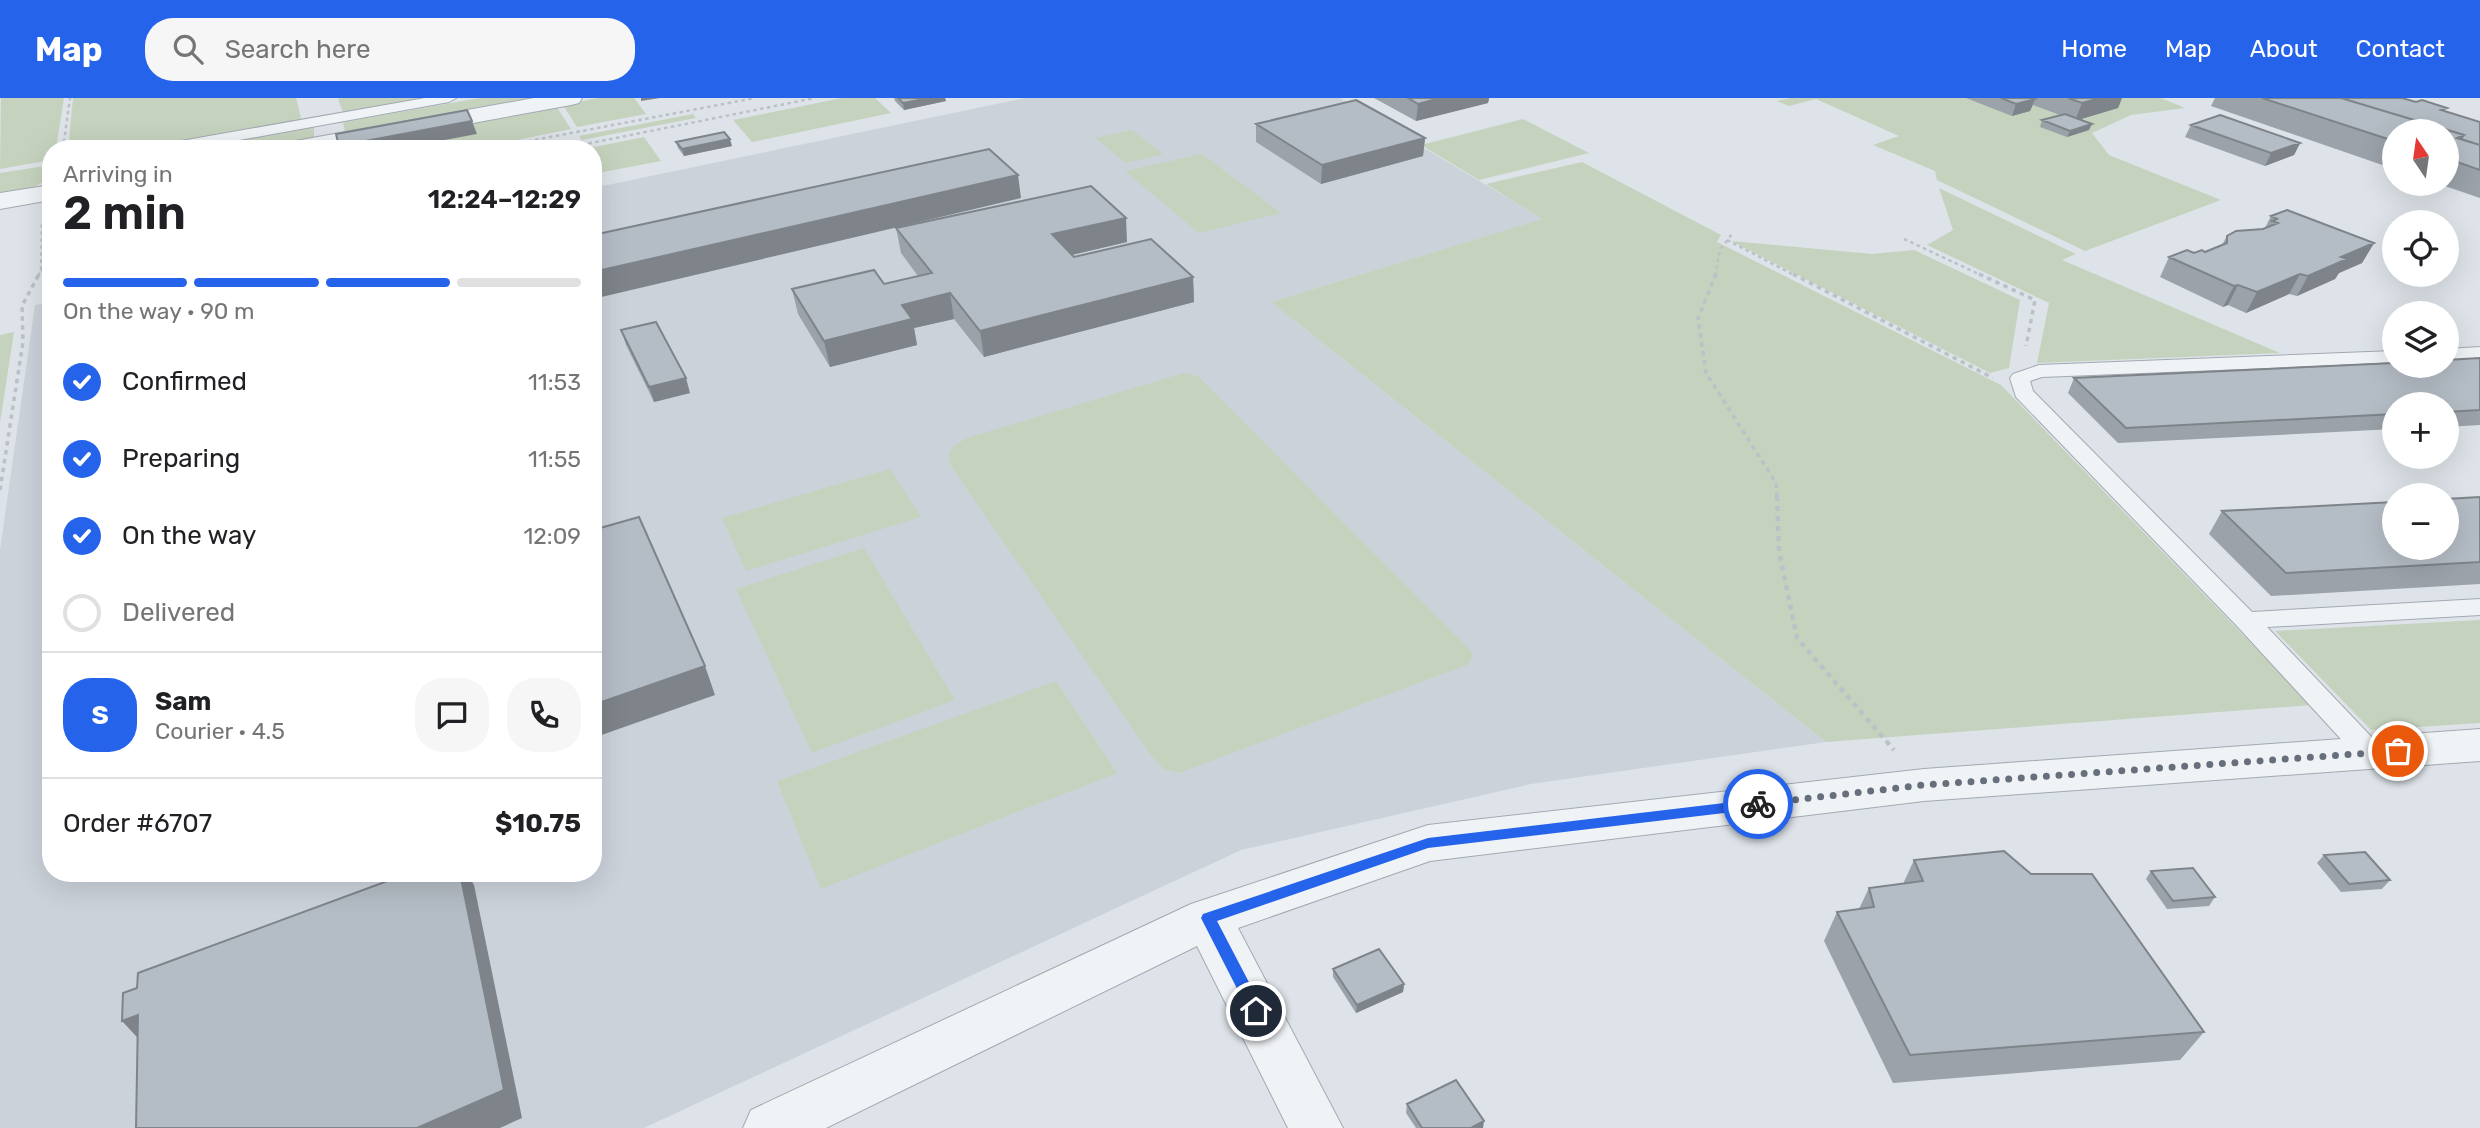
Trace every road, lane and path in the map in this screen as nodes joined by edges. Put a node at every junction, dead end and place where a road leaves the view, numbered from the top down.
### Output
1 (70, 98) edge
2 (449, 98) edge
3 (571, 98) edge
4 (755, 98) edge
5 (815, 98) edge
6 (327, 131) junction
7 (64, 140) edge
8 (246, 140) edge
9 (308, 140) edge
10 (534, 140) edge
11 (602, 141) edge
12 (0, 201) edge
13 (42, 202) edge
14 (1732, 234) dead end
15 (1904, 239) dead end
16 (1727, 240) junction
17 (42, 257) edge
18 (41, 271) joint
19 (2480, 354) edge
20 (2459, 355) edge
21 (2382, 357) edge
22 (2022, 385) junction
23 (0, 490) edge
24 (2480, 607) edge
25 (2246, 620) junction
26 (2480, 745) edge
27 (2371, 754) junction
28 (1924, 785) junction
29 (1208, 918) junction
30 (770, 1128) edge
31 (1316, 1128) edge

1 - 7 path
2 - 6 lane
3 - 6 street
4 - 10 path
5 - 11 path
6 - 8 lane
6 - 9 street
12 - 13 street
14 - 16 path
15 - 22 path
16 - 22 path
16 - 28 path
17 - 18 path
18 - 23 path
19 - 20 lane
21 - 22 lane
22 - 25 lane
24 - 25 lane
25 - 27 lane
26 - 27 street
27 - 28 street
28 - 29 street
29 - 30 street
29 - 31 street

